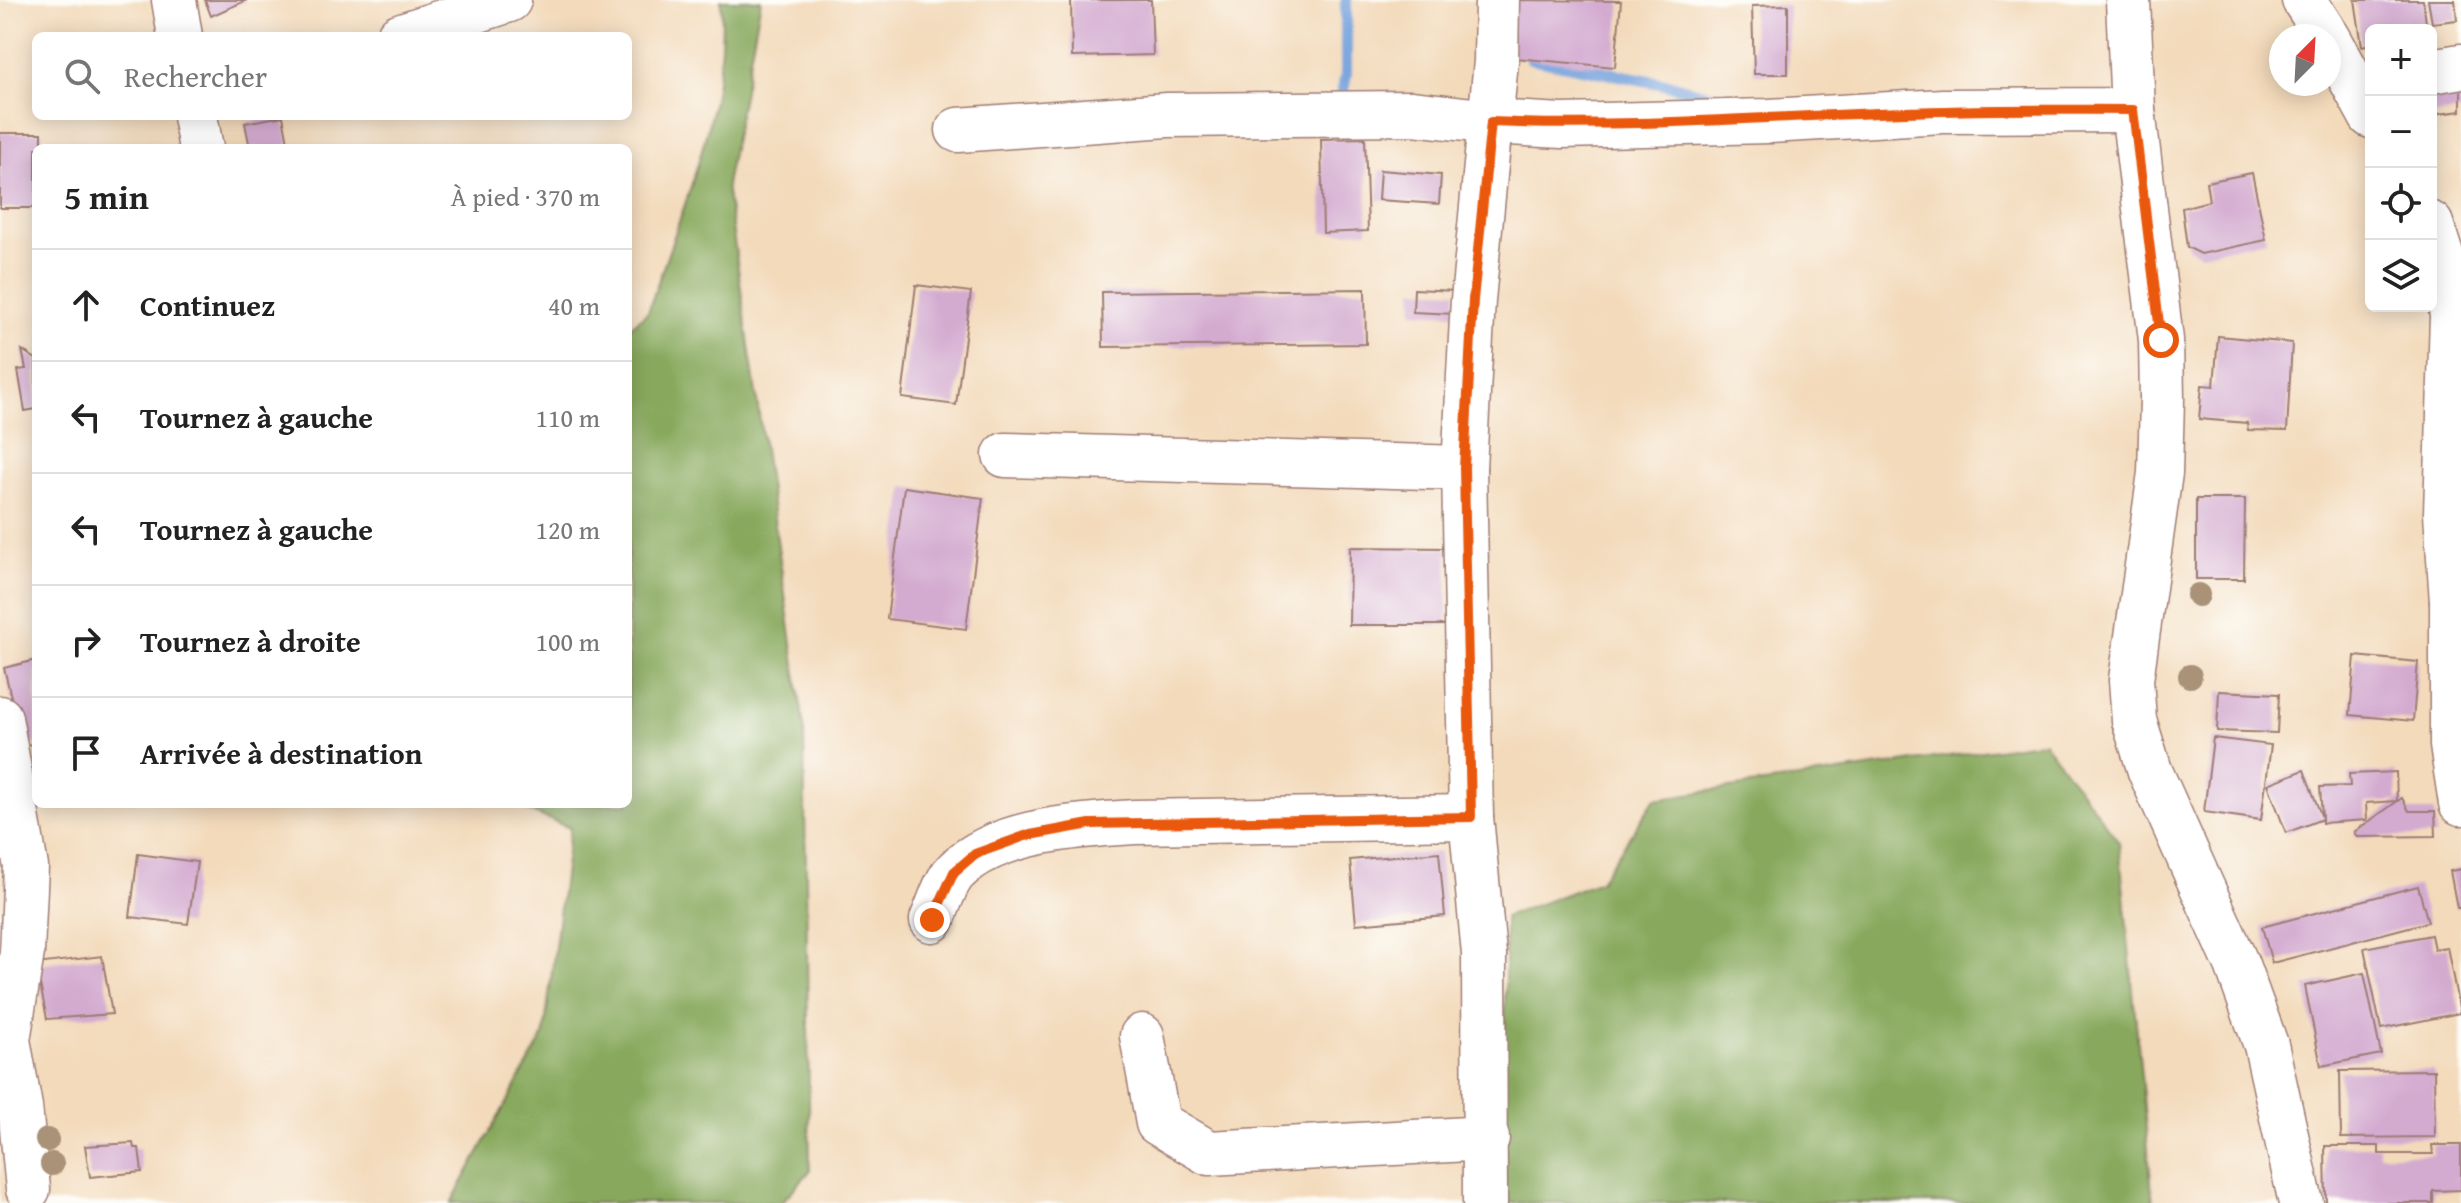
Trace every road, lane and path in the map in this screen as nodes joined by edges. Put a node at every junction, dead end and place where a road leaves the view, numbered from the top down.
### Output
1 (174, 0) edge
2 (509, 0) edge
3 (1497, 0) edge
4 (2128, 0) edge
5 (2304, 0) edge
6 (2319, 24) edge
7 (179, 32) edge
8 (411, 32) edge
9 (2341, 57) edge
10 (2461, 66) edge
11 (2437, 70) edge
12 (2365, 93) edge
13 (2133, 110) junction
14 (196, 120) edge
15 (1491, 122) junction
16 (958, 130) dead end
17 (200, 144) edge
18 (2436, 240) edge
19 (1005, 455) dead end
20 (2453, 457) edge
21 (1464, 468) junction
22 (2457, 609) edge
23 (2, 730) edge
24 (2461, 803) edge
25 (1471, 817) junction
26 (932, 920) dead end
27 (1142, 1036) dead end
28 (1487, 1138) junction
29 (28, 1189) dead end
30 (1485, 1203) edge
31 (2301, 1203) edge

1 - 7 street
2 - 8 street
3 - 15 street
4 - 13 street
5 - 6 street
9 - 12 street
10 - 11 street
13 - 15 street
13 - 31 street
14 - 17 street
15 - 16 street
15 - 21 street
18 - 20 street
19 - 21 street
20 - 22 street
21 - 25 street
22 - 24 street
23 - 29 street
25 - 26 street
25 - 28 street
27 - 28 street
28 - 30 street

